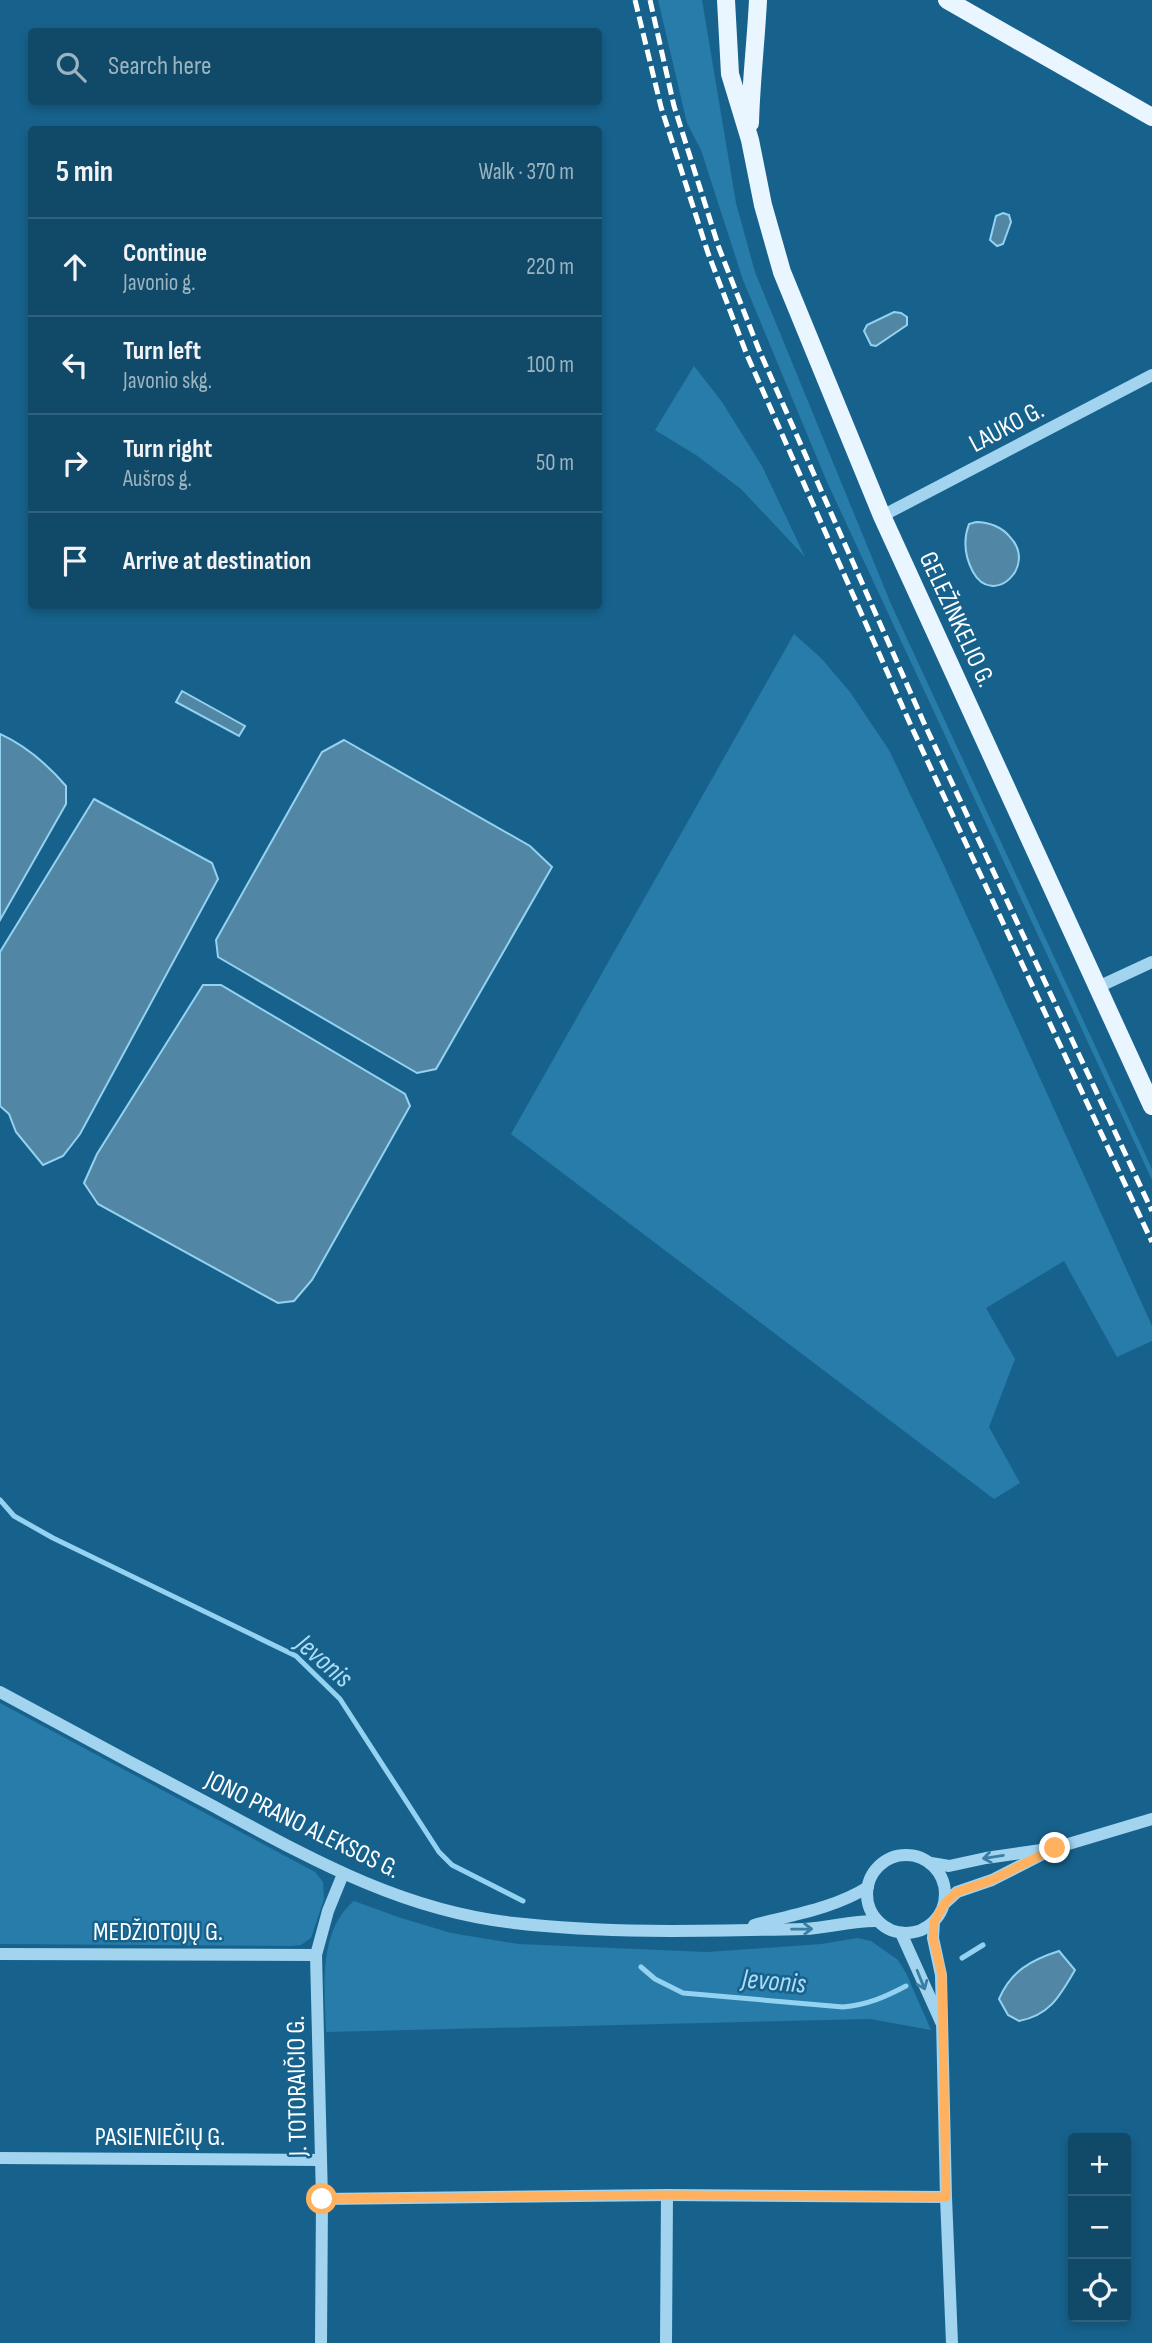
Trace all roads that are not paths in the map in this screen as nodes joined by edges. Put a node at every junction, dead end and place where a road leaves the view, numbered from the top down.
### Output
1 (713, 0) edge
2 (726, 0) edge
3 (746, 0) edge
4 (758, 0) edge
5 (947, 0) edge
6 (730, 74) junction
7 (751, 78) junction
8 (1152, 117) edge
9 (750, 141) junction
10 (1152, 375) edge
11 (882, 516) junction
12 (1152, 962) edge
13 (1098, 987) junction
14 (1152, 1106) edge
15 (0, 1692) edge
16 (1152, 1819) edge
17 (1055, 1848) junction
18 (931, 1863) junction
19 (343, 1874) junction
20 (867, 1887) junction
21 (945, 1903) junction
22 (878, 1921) junction
23 (934, 1922) junction
24 (734, 1930) junction
25 (901, 1933) junction
26 (0, 1954) edge
27 (316, 1955) junction
28 (943, 2026) junction
29 (0, 2158) edge
30 (320, 2160) junction
31 (667, 2195) junction
32 (946, 2197) junction
33 (322, 2199) junction
34 (321, 2343) edge
35 (666, 2343) edge
36 (952, 2343) edge

1 - 6 main road
2 - 6 main road, GELEŽINKELIO G.
3 - 7 main road, GELEŽINKELIO G.
4 - 7 main road, GELEŽINKELIO G.
5 - 8 main road
6 - 9 main road, GELEŽINKELIO G.
7 - 9 main road, GELEŽINKELIO G.
9 - 11 main road, GELEŽINKELIO G.
10 - 11 street, LAUKO G.
11 - 13 main road, GELEŽINKELIO G.
12 - 13 street
13 - 14 main road, GELEŽINKELIO G.
15 - 19 street, JONO PRANO ALEKSOS G.
16 - 17 street
17 -> 18 street
17 - 21 street
18 - 20 street
18 - 21 street
19 - 24 street, JONO PRANO ALEKSOS G.
19 - 27 street, J. TOTORAIČIO G.
20 - 22 street
20 - 24 street, JONO PRANO ALEKSOS G.
21 - 23 street
24 -> 22 street, JONO PRANO ALEKSOS G.
22 - 25 street
23 - 25 street
23 - 28 street
25 -> 28 street
26 - 27 street, MEDŽIOTOJŲ G.
27 - 30 street, J. TOTORAIČIO G.
28 - 32 street
29 - 30 street, PASIENIEČIŲ G.
30 - 33 street, J. TOTORAIČIO G.
31 - 32 street
31 - 33 street
31 - 35 street
32 - 36 street
33 - 34 street, J. TOTORAIČIO G.

